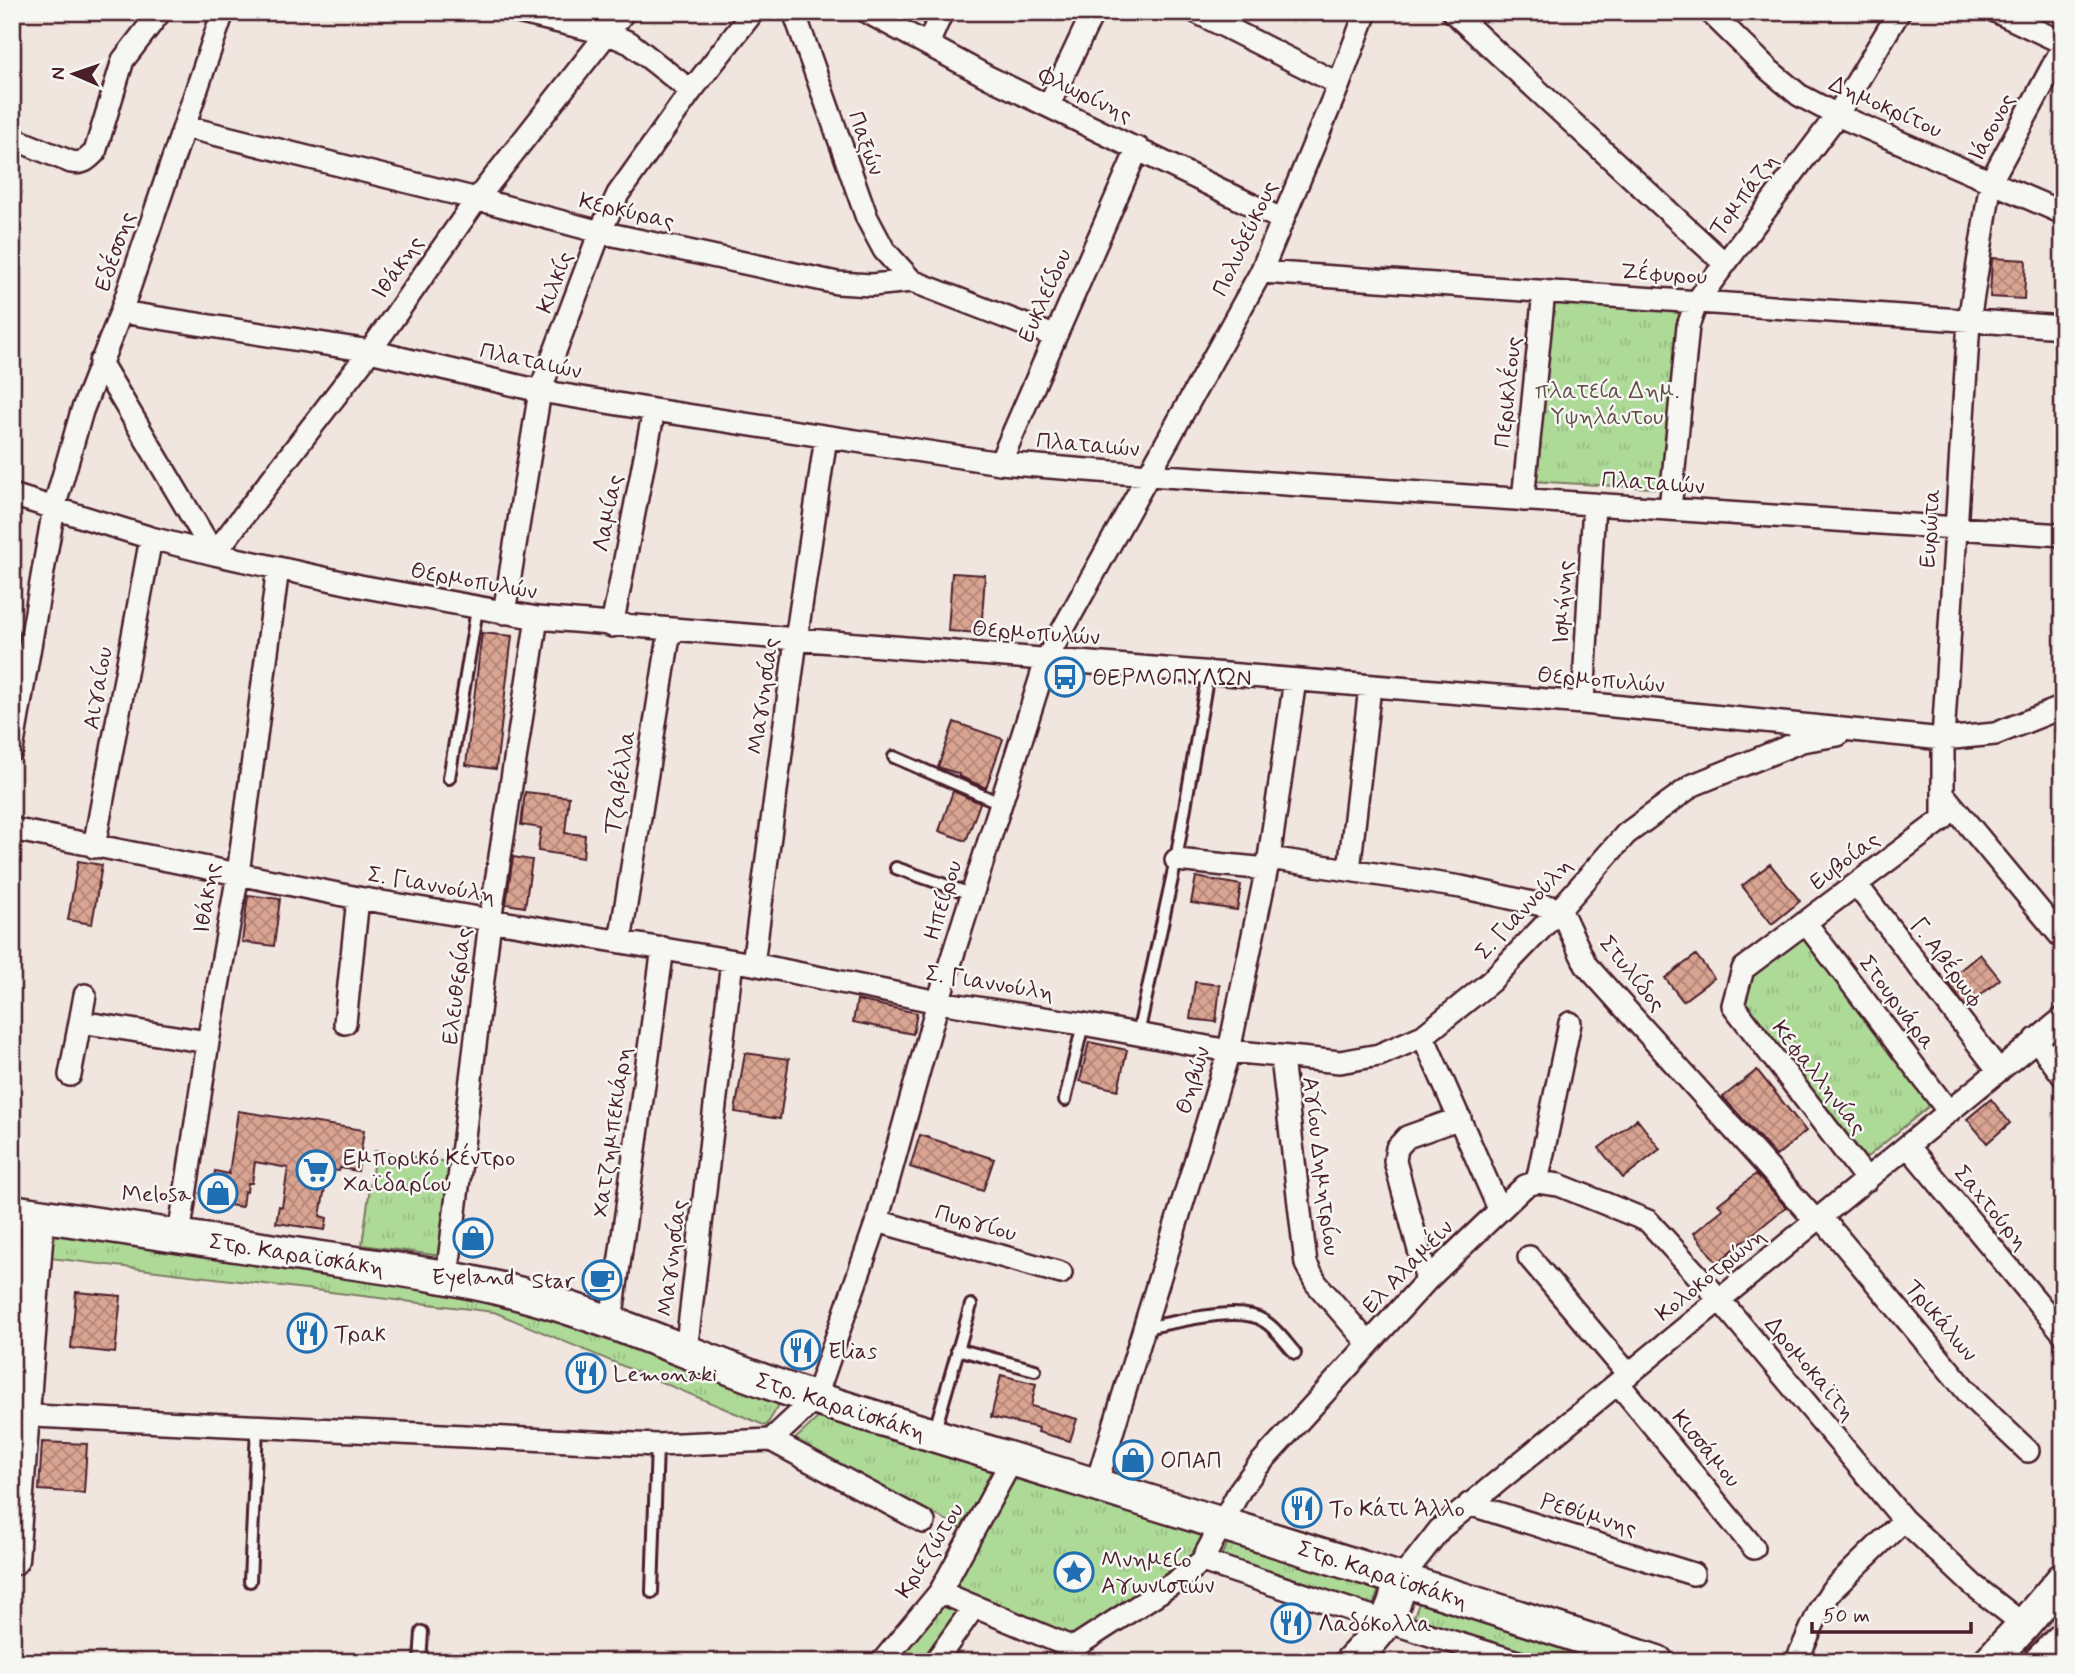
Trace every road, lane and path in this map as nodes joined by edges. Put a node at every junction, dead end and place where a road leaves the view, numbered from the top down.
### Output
1 (160, 12) edge
2 (518, 12) edge
3 (624, 12) edge
4 (753, 12) edge
5 (794, 12) edge
6 (867, 12) edge
7 (942, 12) edge
8 (1093, 12) edge
9 (1196, 12) edge
10 (1366, 12) edge
11 (1453, 12) edge
12 (1710, 12) edge
13 (1899, 12) edge
14 (1997, 12) edge
15 (222, 13) edge
16 (609, 34) junction
17 (928, 44) junction
18 (2063, 45) edge
19 (1339, 84) junction
20 (691, 91) junction
21 (1049, 105) junction
22 (1837, 115) junction
23 (186, 127) junction
24 (12, 138) edge
25 (1138, 148) junction
26 (1992, 181) junction
27 (477, 199) junction
28 (2063, 213) edge
29 (1283, 220) junction
30 (600, 232) junction
31 (1724, 263) junction
32 (1261, 272) junction
33 (912, 281) junction
34 (1544, 290) junction
35 (1697, 301) junction
36 (121, 312) junction
37 (1969, 321) junction
38 (2063, 327) edge
39 (1054, 336) junction
40 (370, 351) junction
41 (100, 362) junction
42 (540, 391) junction
43 (654, 410) junction
44 (826, 437) junction
45 (1000, 463) junction
46 (1150, 475) junction
47 (12, 495) edge
48 (1523, 500) junction
49 (1594, 504) junction
50 (54, 508) junction
51 (1670, 509) junction
52 (1955, 528) junction
53 (2063, 535) edge
54 (151, 538) junction
55 (214, 554) junction
56 (278, 568) junction
57 (477, 608) junction
58 (504, 613) junction
59 (537, 618) junction
60 (612, 626) junction
61 (670, 630) junction
62 (796, 640) junction
63 (1047, 659) junction
64 (1208, 673) junction
65 (1295, 680) junction
66 (1370, 687) junction
67 (1583, 703) junction
68 (2063, 707) edge
69 (1857, 731) junction
70 (1943, 739) junction
71 (12, 750) edge
72 (894, 757) dead end
73 (449, 778) dead end
74 (1943, 794) junction
75 (1000, 803) junction
76 (12, 829) edge
77 (94, 847) junction
78 (1176, 860) junction
79 (1268, 864) junction
80 (896, 869) dead end
81 (1349, 870) junction
82 (237, 874) junction
83 (1856, 884) junction
84 (971, 894) junction
85 (358, 898) junction
86 (1560, 909) junction
87 (490, 921) junction
88 (1805, 922) junction
89 (2063, 939) edge
90 (620, 942) junction
91 (663, 948) junction
92 (743, 962) junction
93 (85, 995) dead end
94 (938, 1002) junction
95 (1732, 1005) joint
96 (2063, 1018) edge
97 (80, 1022) junction
98 (345, 1023) dead end
99 (1570, 1023) dead end
100 (1083, 1024) junction
101 (1138, 1034) junction
102 (1423, 1036) junction
103 (2036, 1039) junction
104 (208, 1042) junction
105 (1229, 1051) junction
106 (1282, 1058) junction
107 (1999, 1071) junction
108 (70, 1074) dead end
109 (2063, 1076) edge
110 (1065, 1100) dead end
111 (1949, 1112) junction
112 (1460, 1118) junction
113 (1908, 1146) junction
114 (1867, 1180) junction
115 (1537, 1182) junction
116 (1499, 1209) junction
117 (25, 1213) edge
118 (1819, 1219) junction
119 (877, 1221) junction
120 (180, 1236) junction
121 (1529, 1257) dead end
122 (23, 1263) edge
123 (1061, 1273) dead end
124 (447, 1278) junction
125 (1427, 1280) junction
126 (1720, 1300) junction
127 (971, 1305) dead end
128 (611, 1322) junction
129 (1144, 1328) junction
130 (2063, 1333) edge
131 (1369, 1343) junction
132 (957, 1349) junction
133 (686, 1352) junction
134 (1296, 1353) dead end
135 (1035, 1370) dead end
136 (1623, 1379) junction
137 (815, 1399) junction
138 (17, 1416) edge
139 (257, 1428) junction
140 (933, 1436) junction
141 (771, 1440) junction
142 (657, 1445) junction
143 (2028, 1451) dead end
144 (1012, 1460) junction
145 (1096, 1485) junction
146 (1469, 1504) junction
147 (1904, 1520) junction
148 (924, 1522) dead end
149 (1223, 1523) junction
150 (1754, 1548) dead end
151 (12, 1559) edge
152 (1202, 1561) junction
153 (1693, 1574) dead end
154 (1401, 1579) junction
155 (2063, 1579) edge
156 (250, 1581) dead end
157 (652, 1592) dead end
158 (940, 1592) junction
159 (974, 1607) junction
160 (1388, 1622) junction
161 (2024, 1625) junction
162 (422, 1632) dead end
163 (2063, 1639) edge
164 (1067, 1655) edge
165 (420, 1662) edge
166 (882, 1662) edge
167 (935, 1662) edge
168 (1351, 1662) edge
169 (1518, 1662) edge
170 (1657, 1662) edge
171 (1796, 1662) edge
172 (1989, 1662) edge
173 (2040, 1662) edge

1 - 24 street
2 - 16 street
3 - 16 street, Ιθάκης
4 - 20 street, Κιλκίς
5 - 33 street, Παξών
6 - 17 street, Φλωρίνης
7 - 17 street
8 - 21 street
9 - 19 street
10 - 19 street, Πολυδεύκους
11 - 31 street
12 - 22 street, Δημοκρίτου
13 - 22 street, Τομπάζη
14 - 18 street
15 - 23 street, Εδέσσης
16 - 20 street
16 - 27 street, Ιθάκης
17 - 21 street, Φλωρίνης
18 - 26 street, Ιάσονος
19 - 29 street, Πολυδεύκους
20 - 30 street, Κιλκίς
21 - 25 street, Φλωρίνης
22 - 26 street, Δημοκρίτου
22 - 31 street, Τομπάζη
23 - 27 street, Κερκύρας
23 - 36 street, Εδέσσης
25 - 29 street, Φλωρίνης
25 - 39 street, Ευκλείδου
26 - 28 street, Δημοκρίτου
26 - 37 street, Ιάσονος
27 - 30 street, Κερκύρας
27 - 40 street, Ιθάκης
29 - 32 street, Πολυδεύκους
30 - 33 street, Κερκύρας
30 - 42 street, Κιλκίς
31 - 35 street, Τομπάζη
32 - 34 street, Ζέφυρου
32 - 46 street, Πολυδεύκους
33 - 39 street, Κερκύρας
34 - 35 street, Ζέφυρου
34 - 48 street, Περικλέους
35 - 37 street, Ζέφυρου
35 - 51 street, Τομπάζη
36 - 40 street, Πλαταιών
36 - 41 street, Εδέσσης
37 - 38 street, Ζέφυρου
37 - 52 street, Ευρώτα
39 - 45 street, Ευκλείδου
40 - 42 street, Πλαταιών
40 - 55 street, Ιθάκης
41 - 50 street, Εδέσσης
41 - 55 street
42 - 43 street, Πλαταιών
42 - 58 street, Κιλκίς
43 - 44 street, Πλαταιών
43 - 60 street, Λαμίας
44 - 45 street, Πλαταιών
44 - 62 street, Μαγνησίας
45 - 46 street, Πλαταιών
46 - 48 street, Πλαταιών
46 - 63 street, Ηπείρου
47 - 50 street, Θερμοπυλών
48 - 49 street, Πλαταιών
49 - 51 street, Πλαταιών
49 - 67 street, Ισμήνης
50 - 54 street, Θερμοπυλών
50 - 71 street, Εδέσσης
51 - 52 street, Πλαταιών
52 - 53 street, Πλαταιών
52 - 70 street, Ευρώτα
54 - 55 street, Θερμοπυλών
54 - 77 street, Αιγαίου
55 - 56 street, Θερμοπυλών
56 - 57 street, Θερμοπυλών
56 - 82 street, Ιθάκης
57 - 58 street, Θερμοπυλών
57 - 73 lane
58 - 59 street, Θερμοπυλών
59 - 60 street, Θερμοπυλών
59 - 87 street, Ελευθερίας
60 - 61 street, Θερμοπυλών
61 - 62 street, Θερμοπυλών
61 - 90 street, Τζαβέλλα
62 - 63 street, Θερμοπυλών
62 - 92 street, Μαγνησίας
63 - 64 street, Θερμοπυλών
63 - 75 street, Ηπείρου
64 - 65 street, Θερμοπυλών
64 - 78 lane
65 - 66 street, Θερμοπυλών
65 - 79 street, Θηβών
66 - 67 street, Θερμοπυλών
66 - 81 street
67 - 69 street, Θερμοπυλών
68 - 70 street, Θερμοπυλών
69 - 70 street, Θερμοπυλών
69 - 86 street, Σ. Γιαννούλη
70 - 74 street, Ευβοίας
72 - 75 lane
74 - 83 street, Ευβοίας
74 - 89 street
75 - 84 street, Ηπείρου
76 - 77 street, Σ. Γιαννούλη
77 - 82 street, Σ. Γιαννούλη
78 - 79 street
78 - 101 lane
79 - 81 street
79 - 105 street, Θηβών
80 - 84 lane
81 - 86 street
82 - 85 street, Σ. Γιαννούλη
82 - 104 street, Ιθάκης
83 - 88 street, Ευβοίας
83 - 107 street, Γ. Αβέρωφ
84 - 94 street, Ηπείρου
85 - 87 street, Σ. Γιαννούλη
85 - 98 street
86 - 102 street, Σ. Γιαννούλη
86 - 118 street, Στυλίδος
87 - 90 street, Σ. Γιαννούλη
87 - 124 street, Ελευθερίας
88 - 95 street, Ευβοίας
88 - 111 street, Στουρνάρα
90 - 91 street, Σ. Γιαννούλη
91 - 92 street, Σ. Γιαννούλη
91 - 128 street, Χατζημπεκιάρη
92 - 94 street, Σ. Γιαννούλη
92 - 133 street, Μαγνησίας
93 - 97 street
94 - 100 street, Σ. Γιαννούλη
94 - 119 street, Ηπείρου
95 - 114 street, Κεφαλληνίας
96 - 103 street, Κολοκοτρώνη
97 - 104 street
97 - 108 street
99 - 115 street
100 - 101 street, Σ. Γιαννούλη
100 - 110 lane
101 - 105 street, Σ. Γιαννούλη
102 - 106 street, Σ. Γιαννούλη
102 - 112 street
103 - 107 street, Κολοκοτρώνη
103 - 109 street
104 - 120 street, Ιθάκης
105 - 106 street, Σ. Γιαννούλη
105 - 129 street, Θηβών
106 - 131 street, Αγίου Δημητρίου
107 - 111 street, Κολοκοτρώνη
111 - 113 street, Κολοκοτρώνη
112 - 116 street
112 - 125 street
113 - 114 street, Κολοκοτρώνη
113 - 130 street, Σαχτούρη
114 - 118 street, Κολοκοτρώνη
115 - 116 street, Ελ Αλαμέιν
115 - 126 street, Δρομοκαϊτη
116 - 125 street, Ελ Αλαμέιν
117 - 120 main road, Στρ. Καραϊσκάκη
117 - 122 main road
118 - 126 street, Κολοκοτρώνη
118 - 143 street, Τρικάλων
119 - 123 street, Πυργίου
119 - 137 street, Ηπείρου
120 - 124 main road, Στρ. Καραϊσκάκη
121 - 136 street, Κισσάμου
122 - 138 main road
124 - 128 main road, Στρ. Καραϊσκάκη
125 - 131 street, Ελ Αλαμέιν
126 - 136 street, Κολοκοτρώνη
126 - 147 street, Δρομοκαϊτη
127 - 132 lane
128 - 133 main road, Στρ. Καραϊσκάκη
129 - 134 lane
129 - 145 street, Θηβών
131 - 149 street, Ελ Αλαμέιν
132 - 135 lane
132 - 140 lane
133 - 137 main road, Στρ. Καραϊσκάκη
136 - 146 street, Κολοκοτρώνη
136 - 150 street, Κισσάμου
137 - 140 main road, Στρ. Καραϊσκάκη
137 - 141 street
138 - 139 street
138 - 151 main road
139 - 142 street
139 - 156 lane
140 - 144 main road, Στρ. Καραϊσκάκη
141 - 142 street
141 - 148 street
142 - 157 lane
144 - 145 main road, Στρ. Καραϊσκάκη
144 - 158 street, Κριεζώτου
145 - 149 main road, Στρ. Καραϊσκάκη
146 - 153 street, Ρεθύμνης
146 - 154 street, Κολοκοτρώνη
147 - 161 street, Δρομοκαϊτη
147 - 171 street
149 - 152 street, Ελ Αλαμέιν
149 - 154 main road, Στρ. Καραϊσκάκη
152 - 160 street
152 - 164 street
154 - 160 main road
154 - 170 main road, Στρ. Καραϊσκάκη
155 - 161 main road
158 - 159 street
158 - 166 street, Κριεζώτου
159 - 164 street
159 - 167 street
160 - 168 main road
160 - 169 street
161 - 172 main road
162 - 165 lane
163 - 173 main road

